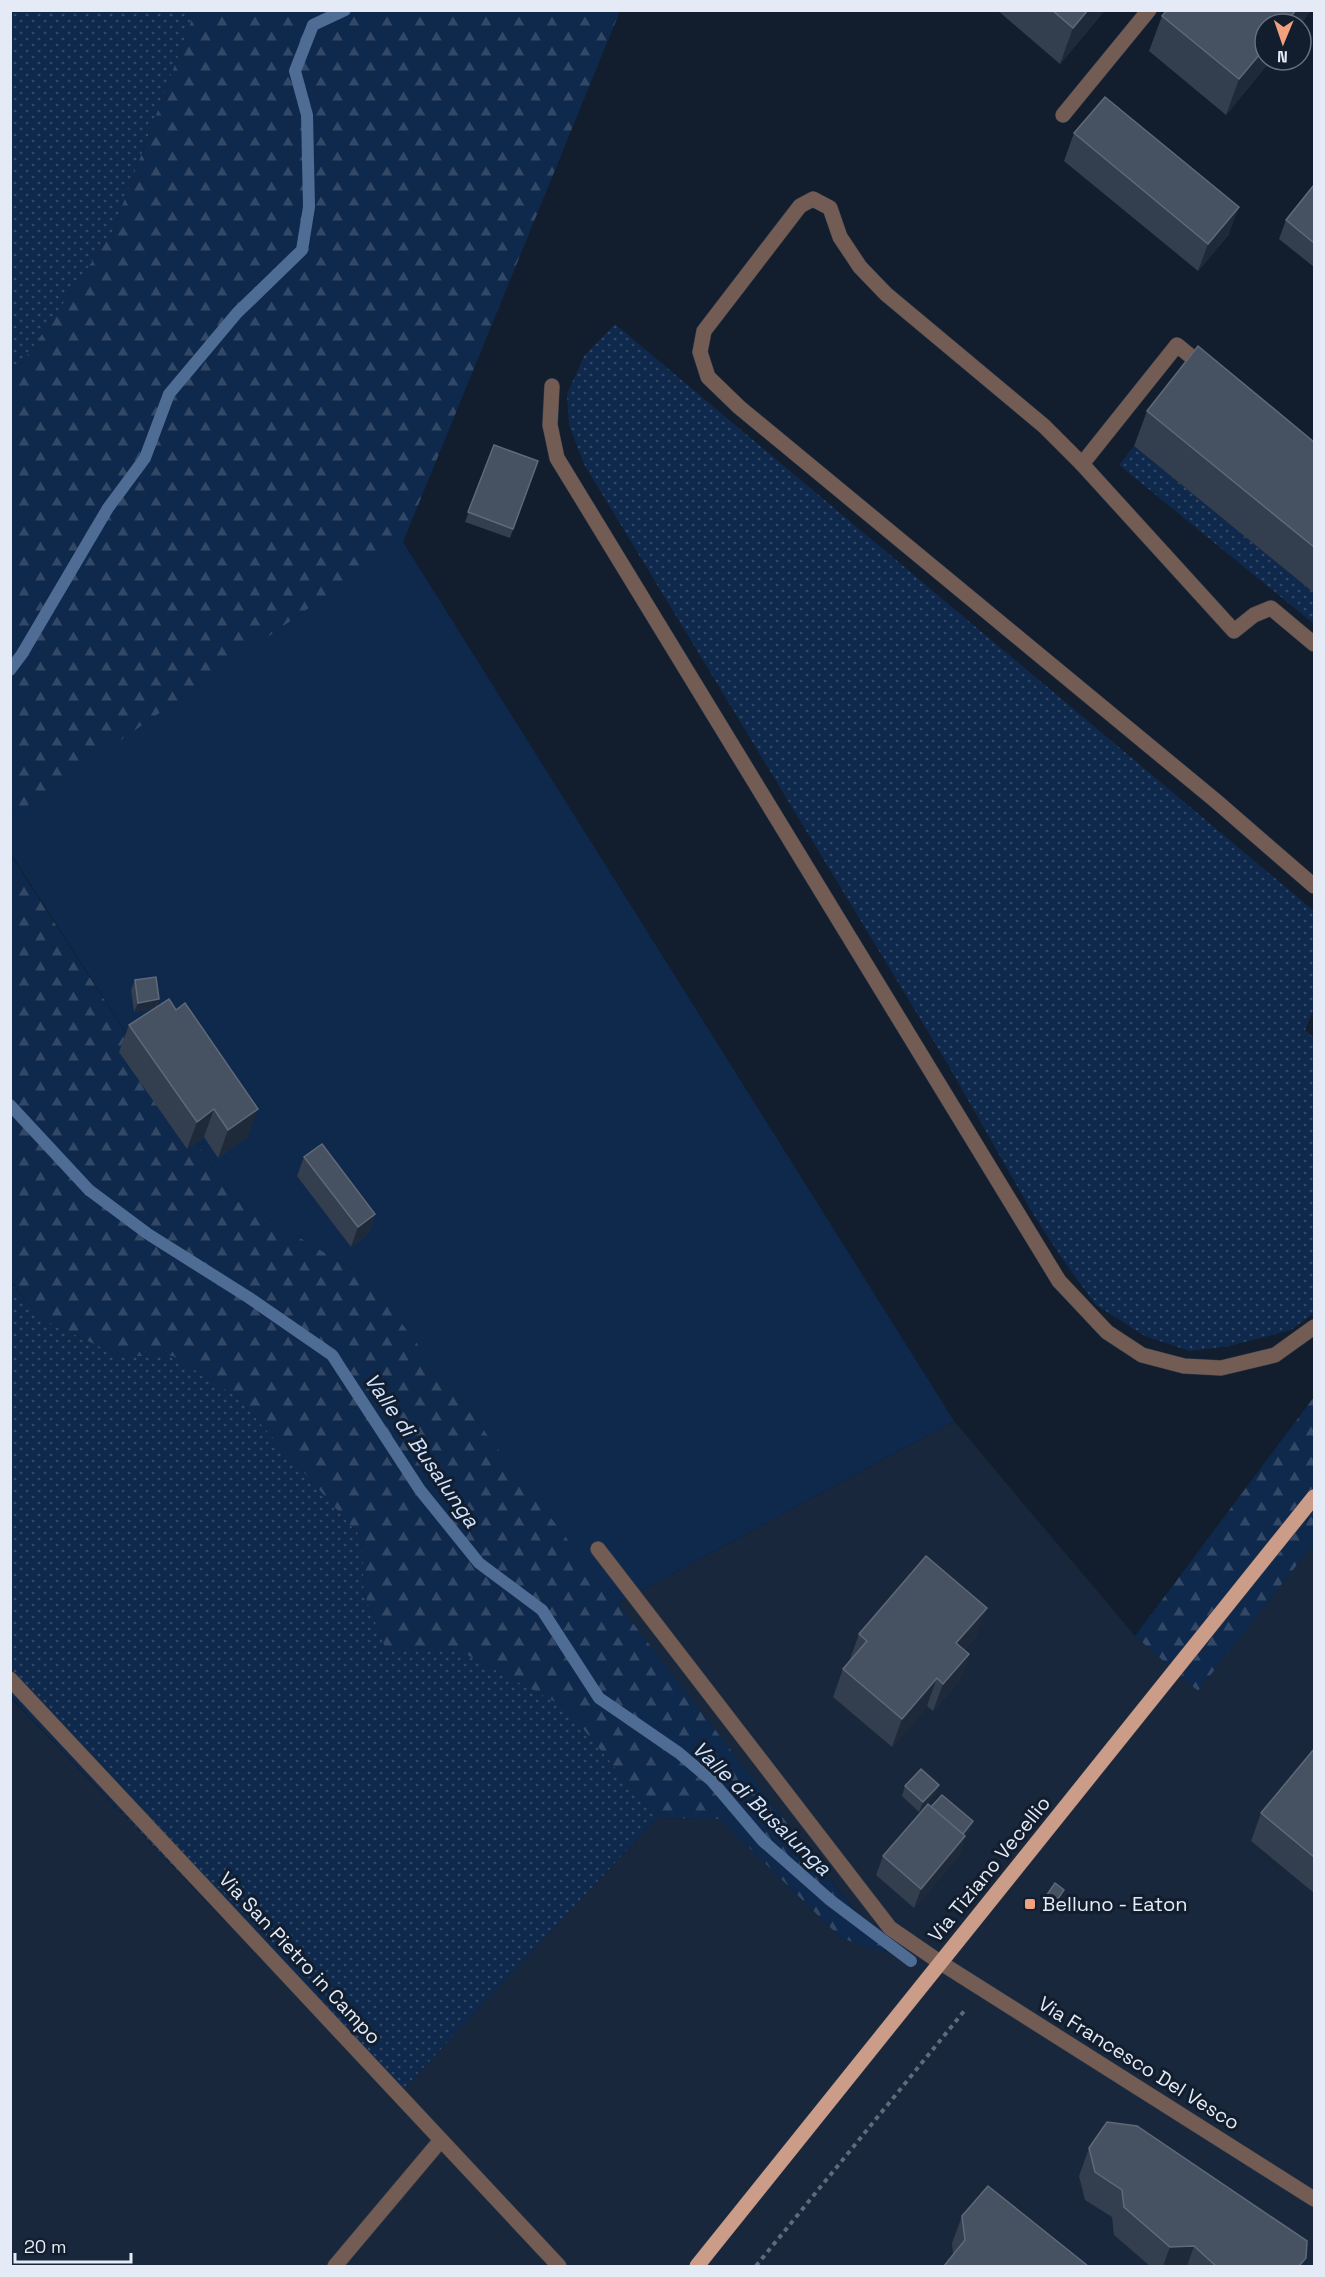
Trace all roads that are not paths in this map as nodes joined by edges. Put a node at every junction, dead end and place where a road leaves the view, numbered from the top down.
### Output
1 (1149, 10) edge
2 (1063, 115) dead end
3 (1214, 375) edge
4 (552, 386) dead end
5 (1082, 464) junction
6 (1314, 644) edge
7 (1314, 886) edge
8 (1314, 1327) edge
9 (1314, 1497) edge
10 (598, 1550) dead end
11 (10, 1679) edge
12 (941, 1963) junction
13 (441, 2140) junction
14 (1314, 2199) edge
15 (335, 2266) edge
16 (559, 2266) edge
17 (697, 2266) edge

1 - 2 street
3 - 5 street
4 - 8 street
5 - 6 street
5 - 7 street
9 - 12 main road, Via Tiziano Vecellio
10 - 12 street, Via Francesco Del Vesco
11 - 13 street, Via San Pietro in Campo
12 - 14 street, Via Francesco Del Vesco
12 - 17 main road, Via Tiziano Vecellio
13 - 15 street
13 - 16 street, Via San Pietro in Campo

